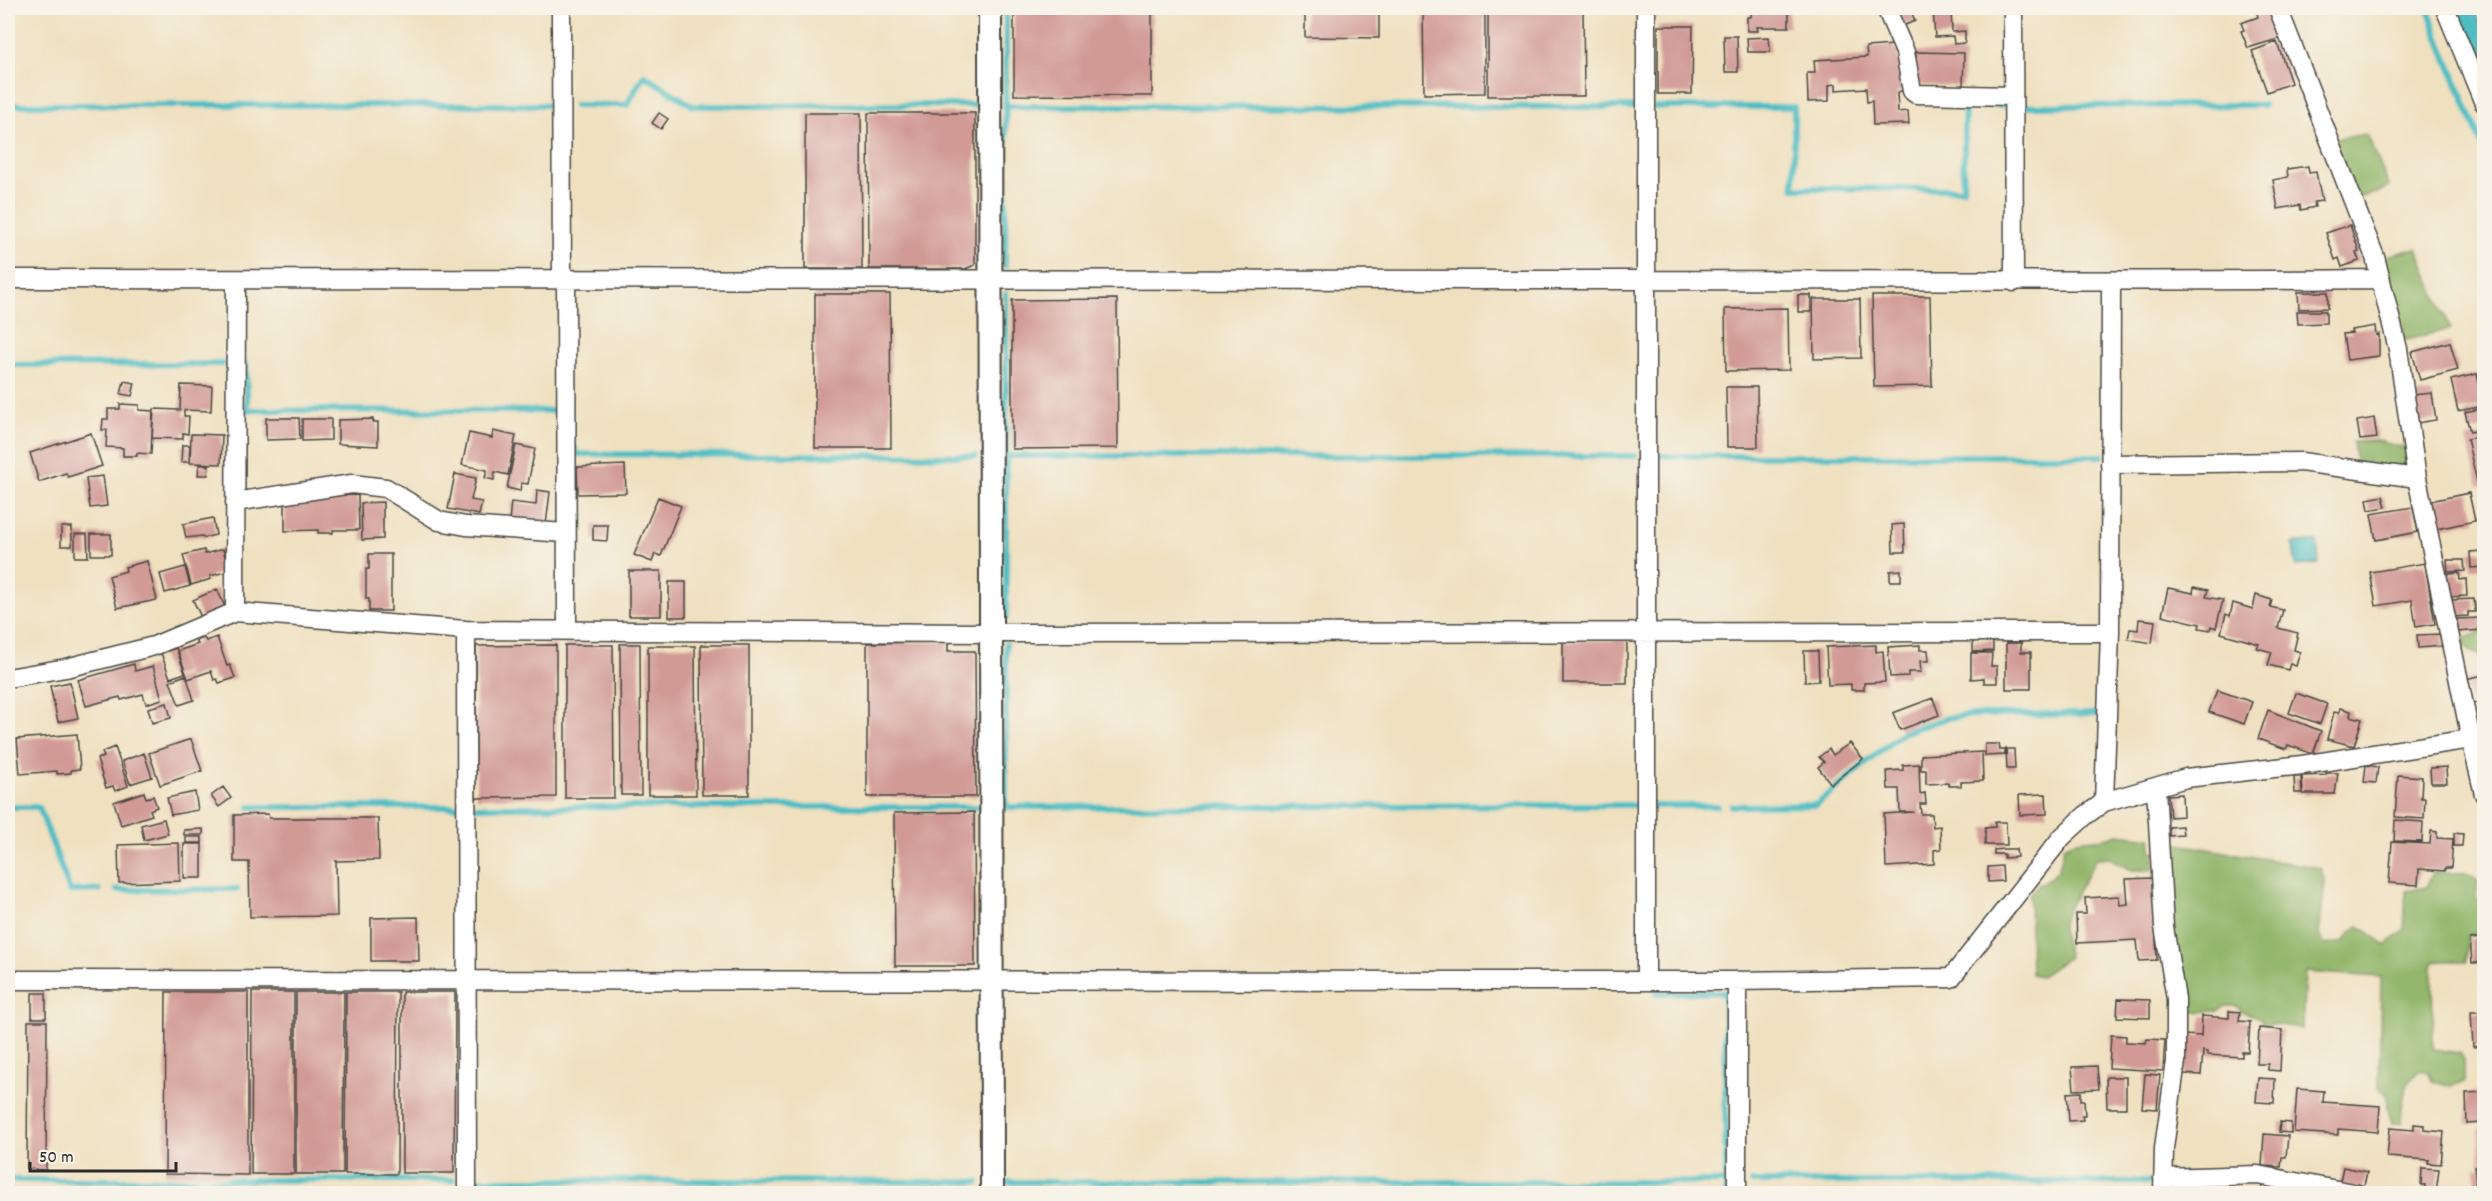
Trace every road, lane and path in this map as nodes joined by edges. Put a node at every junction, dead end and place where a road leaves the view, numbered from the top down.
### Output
1 (561, 8) edge
2 (990, 8) edge
3 (1646, 8) edge
4 (1886, 8) edge
5 (2013, 8) edge
6 (2278, 8) edge
7 (2445, 8) edge
8 (2013, 96) junction
9 (2484, 103) edge
10 (8, 279) edge
11 (2381, 279) junction
12 (236, 280) junction
13 (1647, 280) junction
14 (564, 281) junction
15 (990, 282) junction
16 (2014, 282) junction
17 (2111, 282) junction
18 (2110, 464) junction
19 (2417, 478) junction
20 (235, 502) junction
21 (565, 533) junction
22 (235, 612) junction
23 (466, 630) junction
24 (567, 630) junction
25 (1647, 631) junction
26 (2110, 632) junction
27 (990, 633) junction
28 (8, 678) edge
29 (2478, 737) edge
30 (2156, 787) junction
31 (2484, 794) edge
32 (2104, 802) junction
33 (8, 980) edge
34 (466, 981) junction
35 (991, 981) junction
36 (1646, 981) junction
37 (1737, 981) junction
38 (2163, 1186) edge
39 (467, 1194) edge
40 (992, 1194) edge
41 (1737, 1194) edge
42 (2358, 1194) edge

1 - 14 street
2 - 15 street
3 - 13 street
4 - 8 street
5 - 8 street
6 - 11 street
7 - 9 street
8 - 16 street
10 - 12 street
11 - 17 street
11 - 19 street
12 - 14 street
12 - 20 street
13 - 15 street
13 - 16 street
13 - 25 street
14 - 15 street
14 - 21 street
15 - 27 street
16 - 17 street
17 - 18 street
18 - 19 street
18 - 26 street
19 - 29 street
20 - 21 street
20 - 22 street
21 - 24 street
22 - 23 street
22 - 28 street
23 - 24 street
23 - 34 street
24 - 27 street
25 - 26 street
25 - 27 street
25 - 36 street
26 - 32 street
27 - 35 street
29 - 30 street
29 - 31 street
30 - 32 street
30 - 38 street
32 - 37 street
33 - 34 street
34 - 35 street
34 - 39 street
35 - 36 street
35 - 40 street
36 - 37 street
37 - 41 street
38 - 42 street

